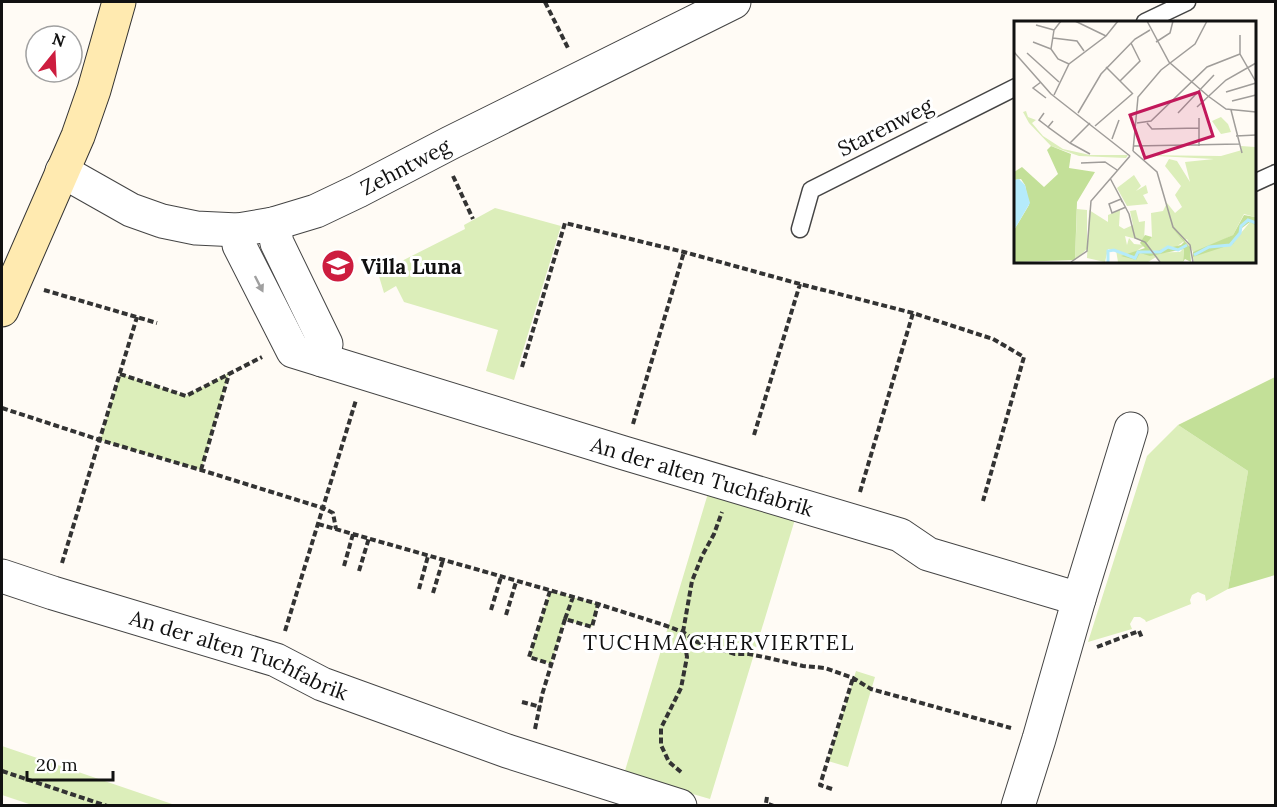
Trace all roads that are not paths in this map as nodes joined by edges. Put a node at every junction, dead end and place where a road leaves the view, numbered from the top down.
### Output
1 (119, 2) edge
2 (734, 2) edge
3 (1186, 2) edge
4 (1147, 21) edge
5 (1014, 88) edge
6 (63, 171) junction
7 (1275, 173) edge
8 (1256, 182) edge
9 (273, 224) junction
10 (800, 229) dead end
11 (238, 231) junction
12 (2, 310) edge
13 (322, 360) junction
14 (1131, 429) dead end
15 (2, 576) edge
16 (1079, 599) junction
17 (682, 790) edge
18 (1018, 806) edge

1 - 6 street
2 - 9 street, Zehntweg
3 - 4 lane
5 - 10 lane, Starenweg
6 - 11 street, Zehntweg
6 - 12 street
7 - 8 lane
9 - 11 street, Zehntweg
9 - 13 street
11 -> 13 street, An der alten Tuchfabrik
13 - 16 street, An der alten Tuchfabrik
14 - 16 street
15 - 17 street, An der alten Tuchfabrik
16 - 18 street

